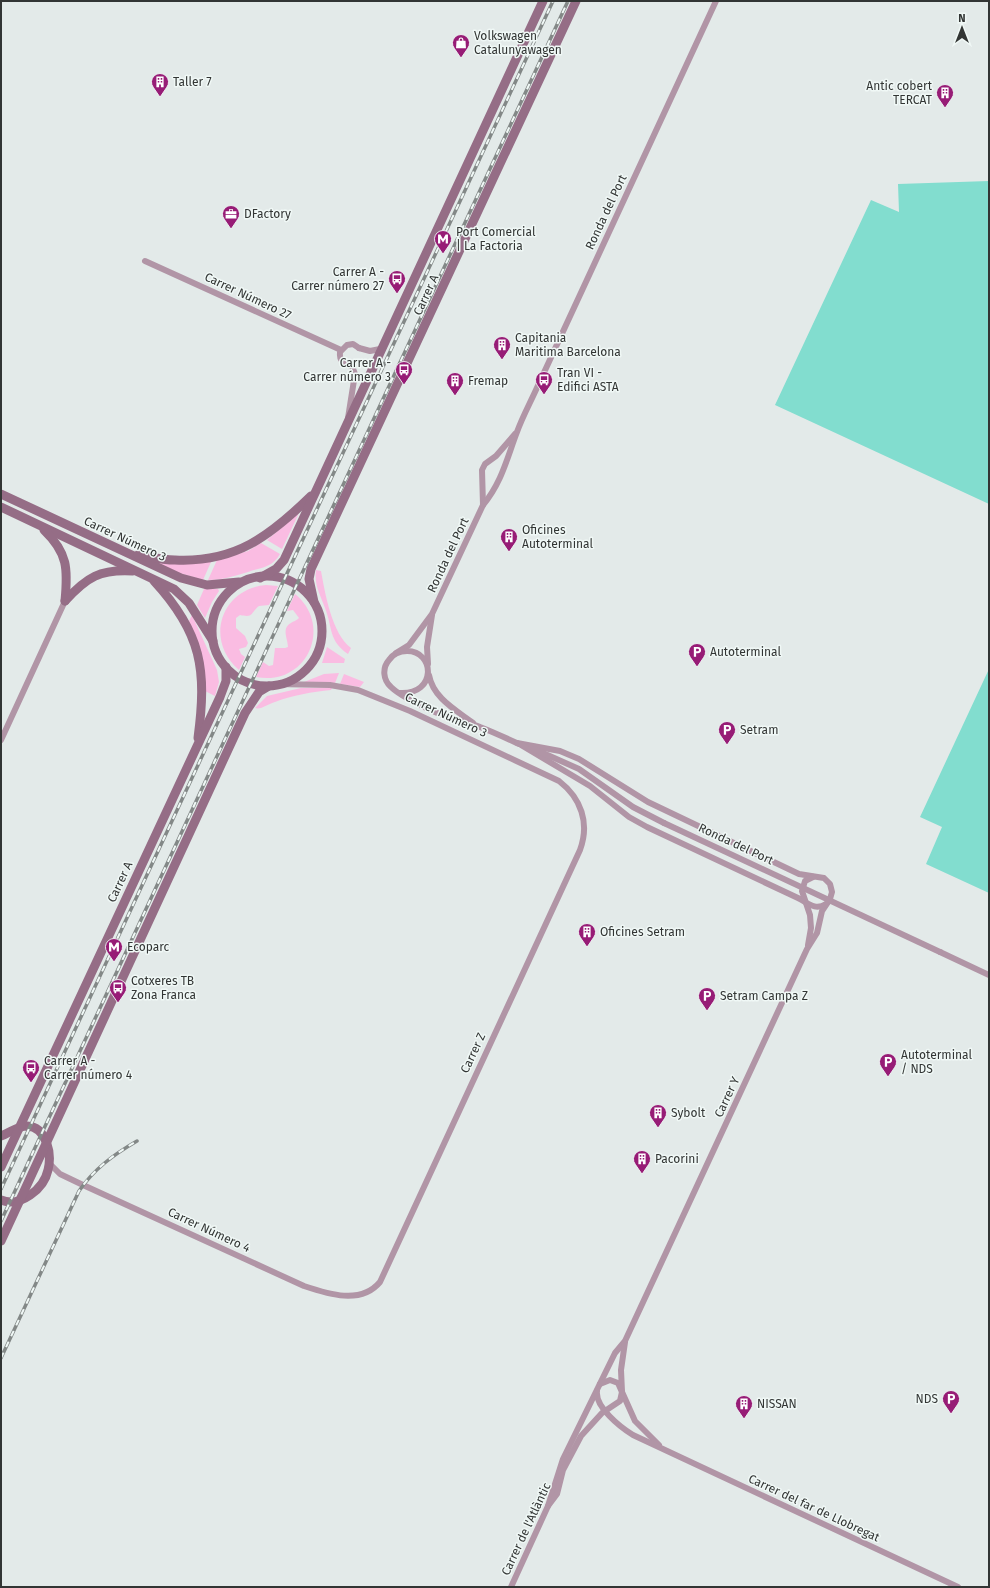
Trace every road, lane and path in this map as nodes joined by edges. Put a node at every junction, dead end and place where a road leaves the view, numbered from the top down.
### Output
1 (542, 1) edge
2 (576, 1) edge
3 (716, 1) edge
4 (145, 261) dead end
5 (341, 350) junction
6 (380, 350) junction
7 (347, 423) junction
8 (516, 432) junction
9 (315, 492) junction
10 (1, 494) edge
11 (483, 504) junction
12 (1, 507) edge
13 (37, 524) junction
14 (132, 554) junction
15 (137, 571) junction
16 (150, 577) junction
17 (260, 578) junction
18 (244, 582) junction
19 (65, 601) junction
20 (314, 602) junction
21 (432, 614) junction
22 (215, 644) junction
23 (396, 653) junction
24 (226, 667) junction
25 (428, 670) junction
26 (272, 685) junction
27 (400, 693) junction
28 (478, 726) junction
29 (1, 740) edge
30 (517, 743) junction
31 (197, 748) junction
32 (584, 816) joint
33 (817, 876) junction
34 (805, 902) junction
35 (827, 903) junction
36 (807, 949) junction
37 (989, 975) edge
38 (21, 1127) junction
39 (3, 1137) edge
40 (46, 1142) junction
41 (50, 1163) junction
42 (1, 1167) edge
43 (1, 1200) edge
44 (20, 1201) junction
45 (1, 1241) edge
46 (367, 1293) joint
47 (625, 1341) junction
48 (598, 1387) junction
49 (622, 1392) junction
50 (598, 1401) junction
51 (613, 1406) junction
52 (605, 1411) junction
53 (662, 1449) junction
54 (548, 1506) junction
55 (511, 1587) edge
56 (958, 1587) edge

1 - 6 main road, Carrer A
2 - 20 main road, Carrer A
3 - 8 street, Ronda del Port
4 - 5 street, Carrer Número 27
5 - 6 street
5 - 7 street
6 - 7 main road, Carrer A
7 - 9 main road, Carrer A
8 - 11 street, Ronda del Port
8 - 11 street, Ronda del Port
9 - 14 main road
9 - 17 main road, Carrer A
10 - 14 main road, Carrer Número 3
11 - 21 street, Ronda del Port
12 - 13 main road, Carrer Número 3
13 - 15 main road, Carrer Número 3
13 - 19 main road
14 - 18 main road, Carrer Número 3
15 - 16 main road, Carrer Número 3
15 - 19 main road
16 - 22 main road, Carrer Número 3
16 - 31 main road
17 - 18 main road
17 - 20 main road
18 - 22 main road
19 - 29 street
20 - 26 main road
21 - 23 street
21 - 25 street
22 - 24 main road
23 - 25 street
23 - 27 street
24 - 26 main road
24 - 31 main road, Carrer A
25 - 27 street
25 - 28 street, Carrer Número 3
26 - 32 street, Carrer Número 3
26 - 40 main road
27 - 28 street
28 - 30 street, Ronda del Port
30 - 33 street
30 - 34 street
30 - 37 street, Ronda del Port, bridge
31 - 38 main road, Carrer A
32 - 46 street, Carrer Z
33 - 34 street
33 - 35 street
34 - 35 street
34 - 36 street
35 - 36 street
36 - 47 street, Carrer Y
38 - 39 main road
38 - 40 main road
38 - 42 main road
40 - 41 main road
40 - 44 main road
41 - 44 main road
41 - 46 street, Carrer Número 4
43 - 44 main road
44 - 45 main road
47 - 48 street
47 - 49 street
48 - 49 street
48 - 50 street
48 - 54 street
49 - 51 street
49 - 53 street
50 - 51 street
50 - 52 street, Carrer del far de Llobregat
51 - 52 street, Carrer de l'Atlàntic
52 - 53 street, Carrer del far de Llobregat
52 - 54 street, Carrer de l'Atlàntic
53 - 56 street, Carrer del far de Llobregat
54 - 55 street, Carrer de l'Atlàntic

